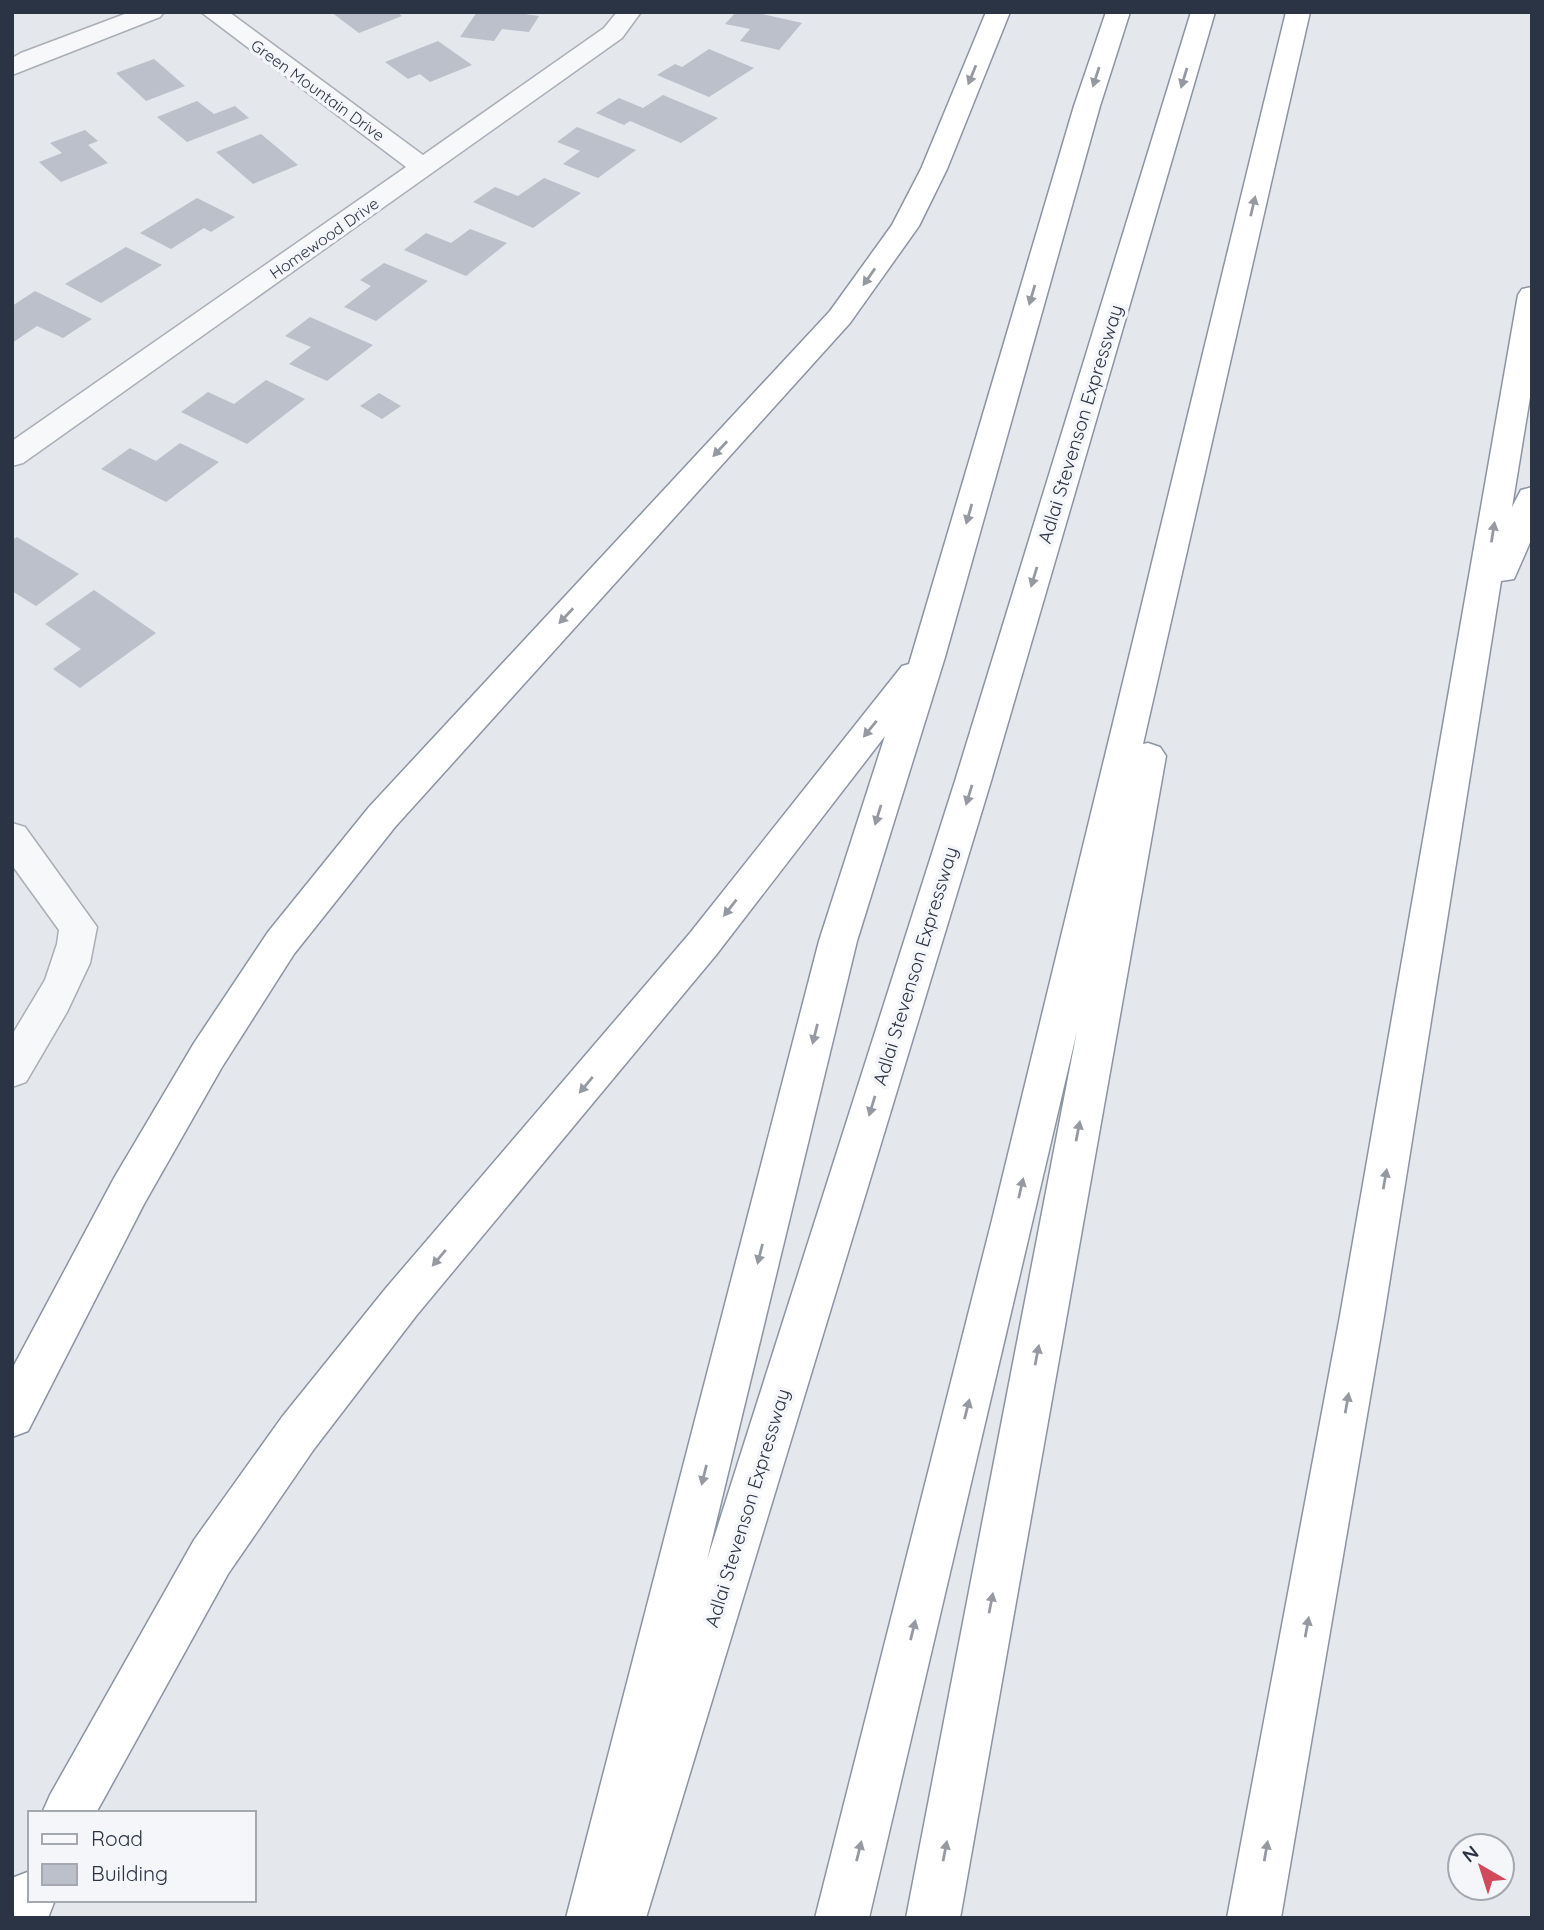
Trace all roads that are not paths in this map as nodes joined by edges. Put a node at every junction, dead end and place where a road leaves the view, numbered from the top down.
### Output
1 (152, 12) edge
2 (213, 12) edge
3 (629, 12) edge
4 (998, 12) edge
5 (1118, 12) edge
6 (1203, 12) edge
7 (1298, 12) edge
8 (12, 68) edge
9 (424, 168) junction
10 (1238, 272) junction
11 (1532, 295) edge
12 (12, 456) edge
13 (1532, 497) edge
14 (1474, 648) junction
15 (928, 657) junction
16 (12, 837) edge
17 (12, 1070) edge
18 (12, 1415) edge
19 (69, 1811) edge
20 (28, 1901) edge
21 (20, 1918) edge
22 (593, 1918) edge
23 (619, 1918) edge
24 (842, 1918) edge
25 (933, 1918) edge
26 (1254, 1918) edge

1 - 8 street
2 - 9 street, Green Mountain Drive
3 - 9 street, Homewood Drive
4 -> 18 highway
5 -> 15 highway
6 -> 23 highway, Adlai Stevenson Expressway
10 -> 7 highway
9 - 12 street, Homewood Drive
24 -> 10 highway
25 -> 10 highway
14 -> 11 highway
13 - 14 highway
26 -> 14 highway
15 -> 19 highway
15 -> 22 highway
16 - 17 street
20 - 21 highway

